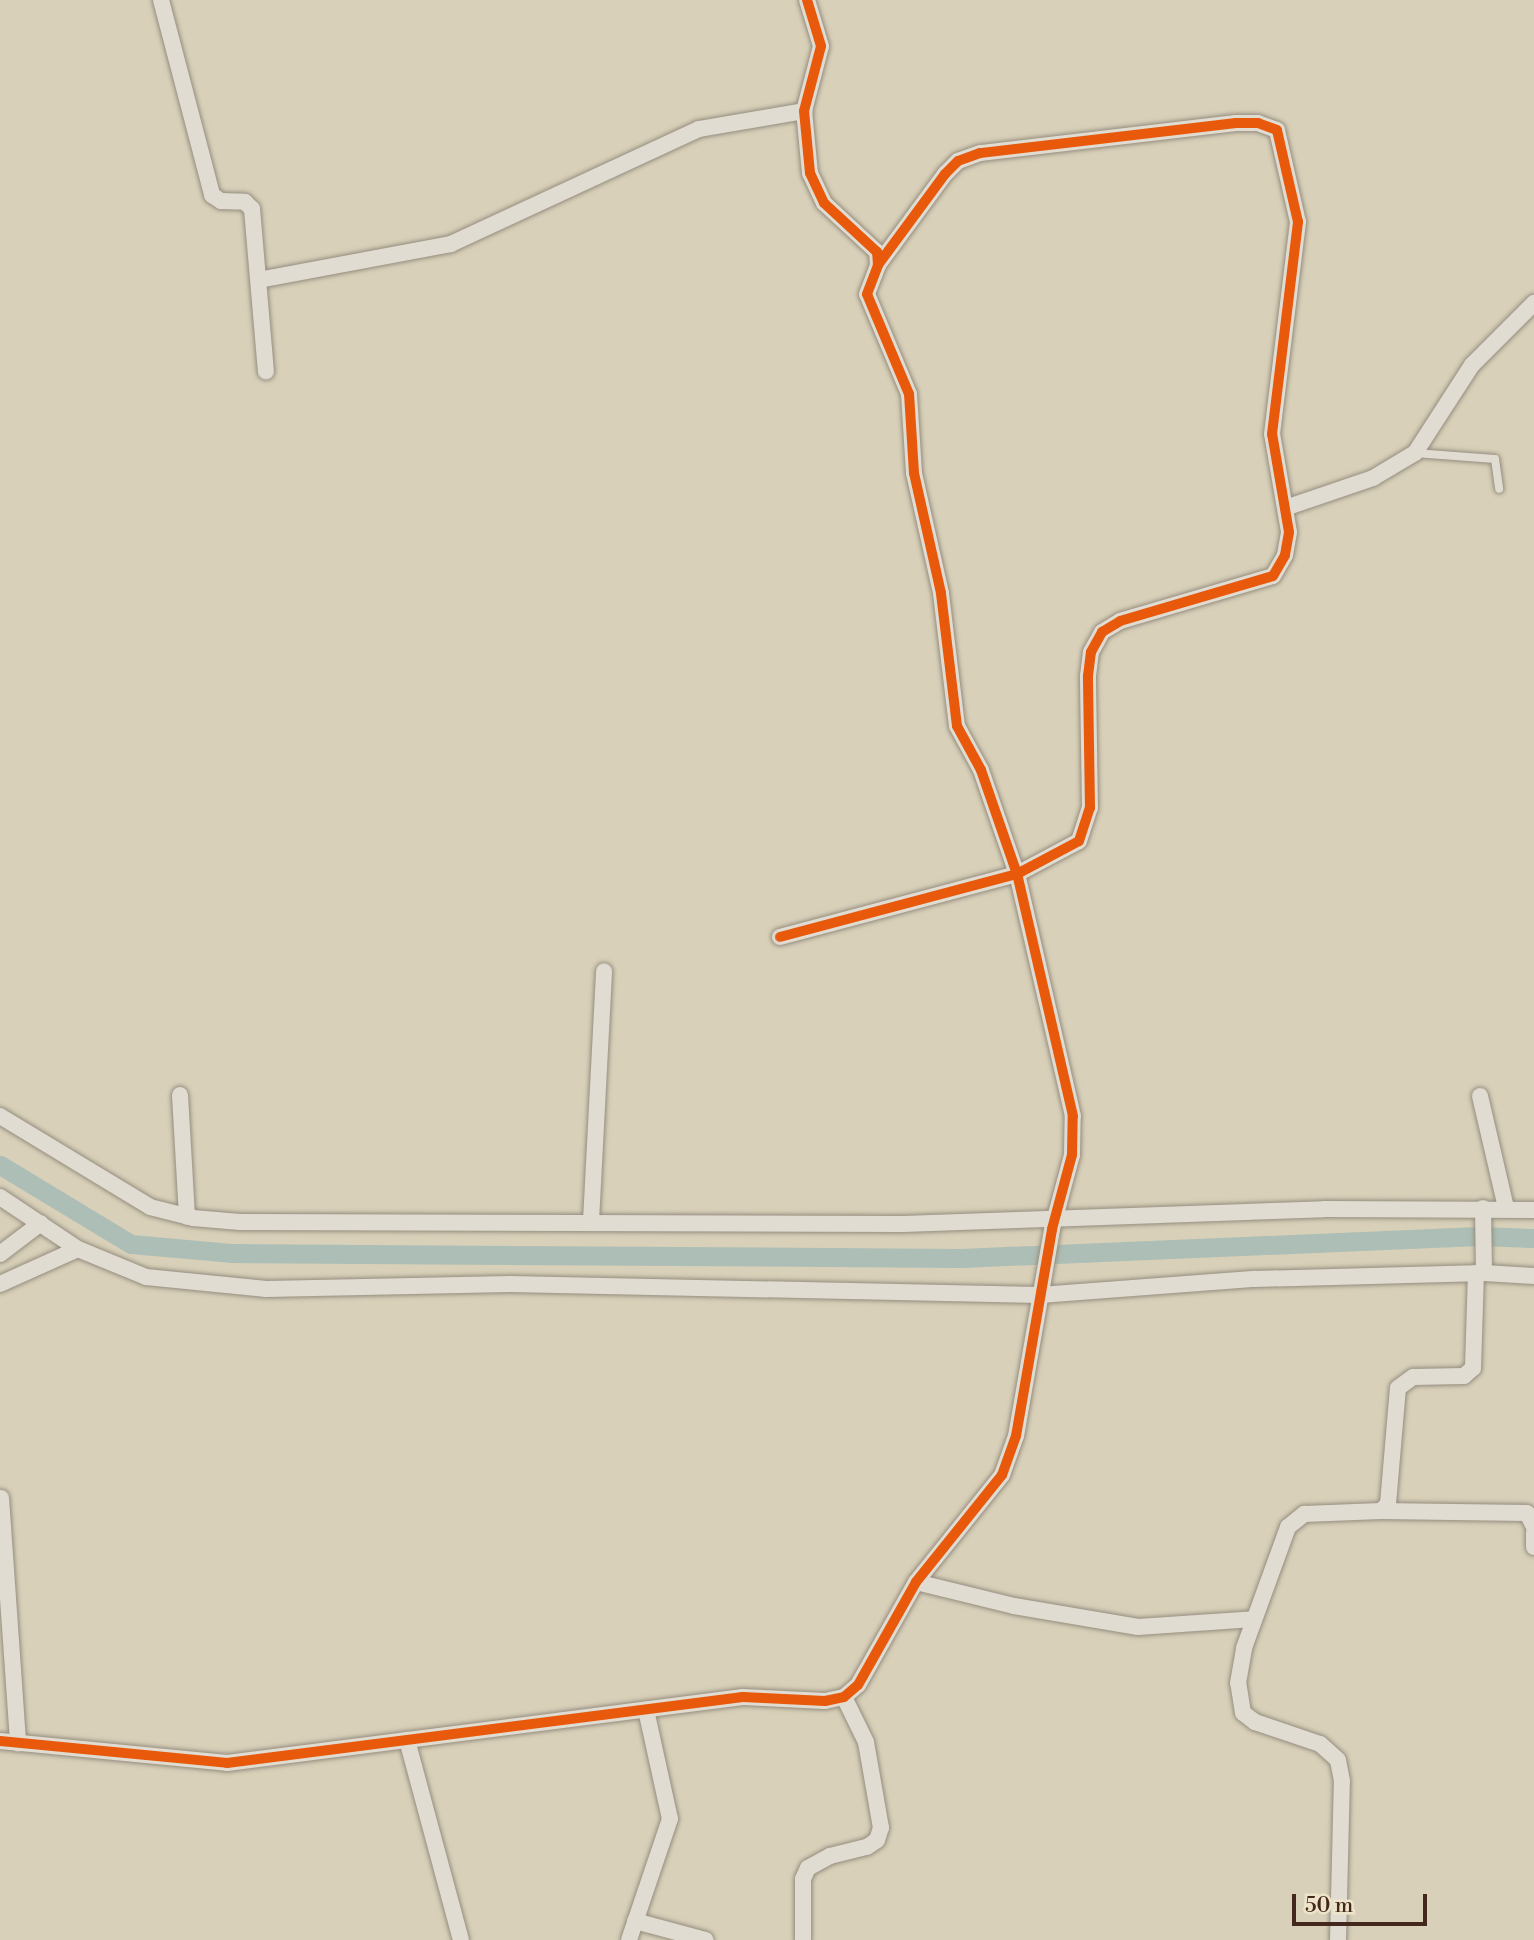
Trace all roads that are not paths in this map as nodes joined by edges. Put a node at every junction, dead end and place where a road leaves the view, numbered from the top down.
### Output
1 (162, 0) edge
2 (807, 0) edge
3 (804, 111) junction
4 (878, 265) junction
5 (259, 280) junction
6 (1534, 303) edge
7 (266, 371) dead end
8 (1415, 453) junction
9 (1499, 489) dead end
10 (1287, 507) junction
11 (1017, 874) junction
12 (779, 937) dead end
13 (604, 971) dead end
14 (180, 1095) dead end
15 (1480, 1096) dead end
16 (0, 1116) edge
17 (0, 1197) edge
18 (1506, 1208) junction
19 (1534, 1210) edge
20 (1482, 1213) junction
21 (187, 1217) junction
22 (591, 1221) junction
23 (1054, 1222) junction
24 (41, 1223) junction
25 (78, 1249) junction
26 (0, 1254) edge
27 (1481, 1267) junction
28 (1534, 1276) edge
29 (0, 1284) edge
30 (1041, 1287) junction
31 (1, 1498) edge
32 (1381, 1511) junction
33 (1534, 1527) edge
34 (1534, 1533) edge
35 (1534, 1547) edge
36 (916, 1582) junction
37 (1254, 1619) junction
38 (844, 1697) junction
39 (646, 1710) junction
40 (0, 1741) edge
41 (407, 1741) junction
42 (18, 1743) junction
43 (635, 1921) junction
44 (461, 1940) edge
45 (629, 1940) edge
46 (706, 1940) edge
47 (803, 1940) edge
48 (1338, 1940) edge

1 - 5 street
2 - 3 street
3 - 4 street
3 - 5 street
4 - 10 street
4 - 11 street
5 - 7 street
6 - 8 street
8 - 9 lane
8 - 10 street
10 - 11 street
11 - 12 street
11 - 23 street
13 - 22 street
14 - 21 street
15 - 18 street
16 - 21 street
17 - 24 street
18 - 19 street
18 - 20 street
20 - 23 street
20 - 27 street
21 - 22 street
22 - 23 street
23 - 30 street
24 - 25 street
24 - 26 street
25 - 29 street
25 - 30 street
27 - 28 street
27 - 30 street
27 - 32 street
30 - 36 street
31 - 42 street
32 - 33 street
32 - 37 street
34 - 35 street
36 - 37 street
36 - 38 street
37 - 48 street
38 - 39 street
38 - 47 street
39 - 41 street
39 - 43 street
40 - 42 street
41 - 42 street
41 - 44 street
43 - 45 street
43 - 46 street

